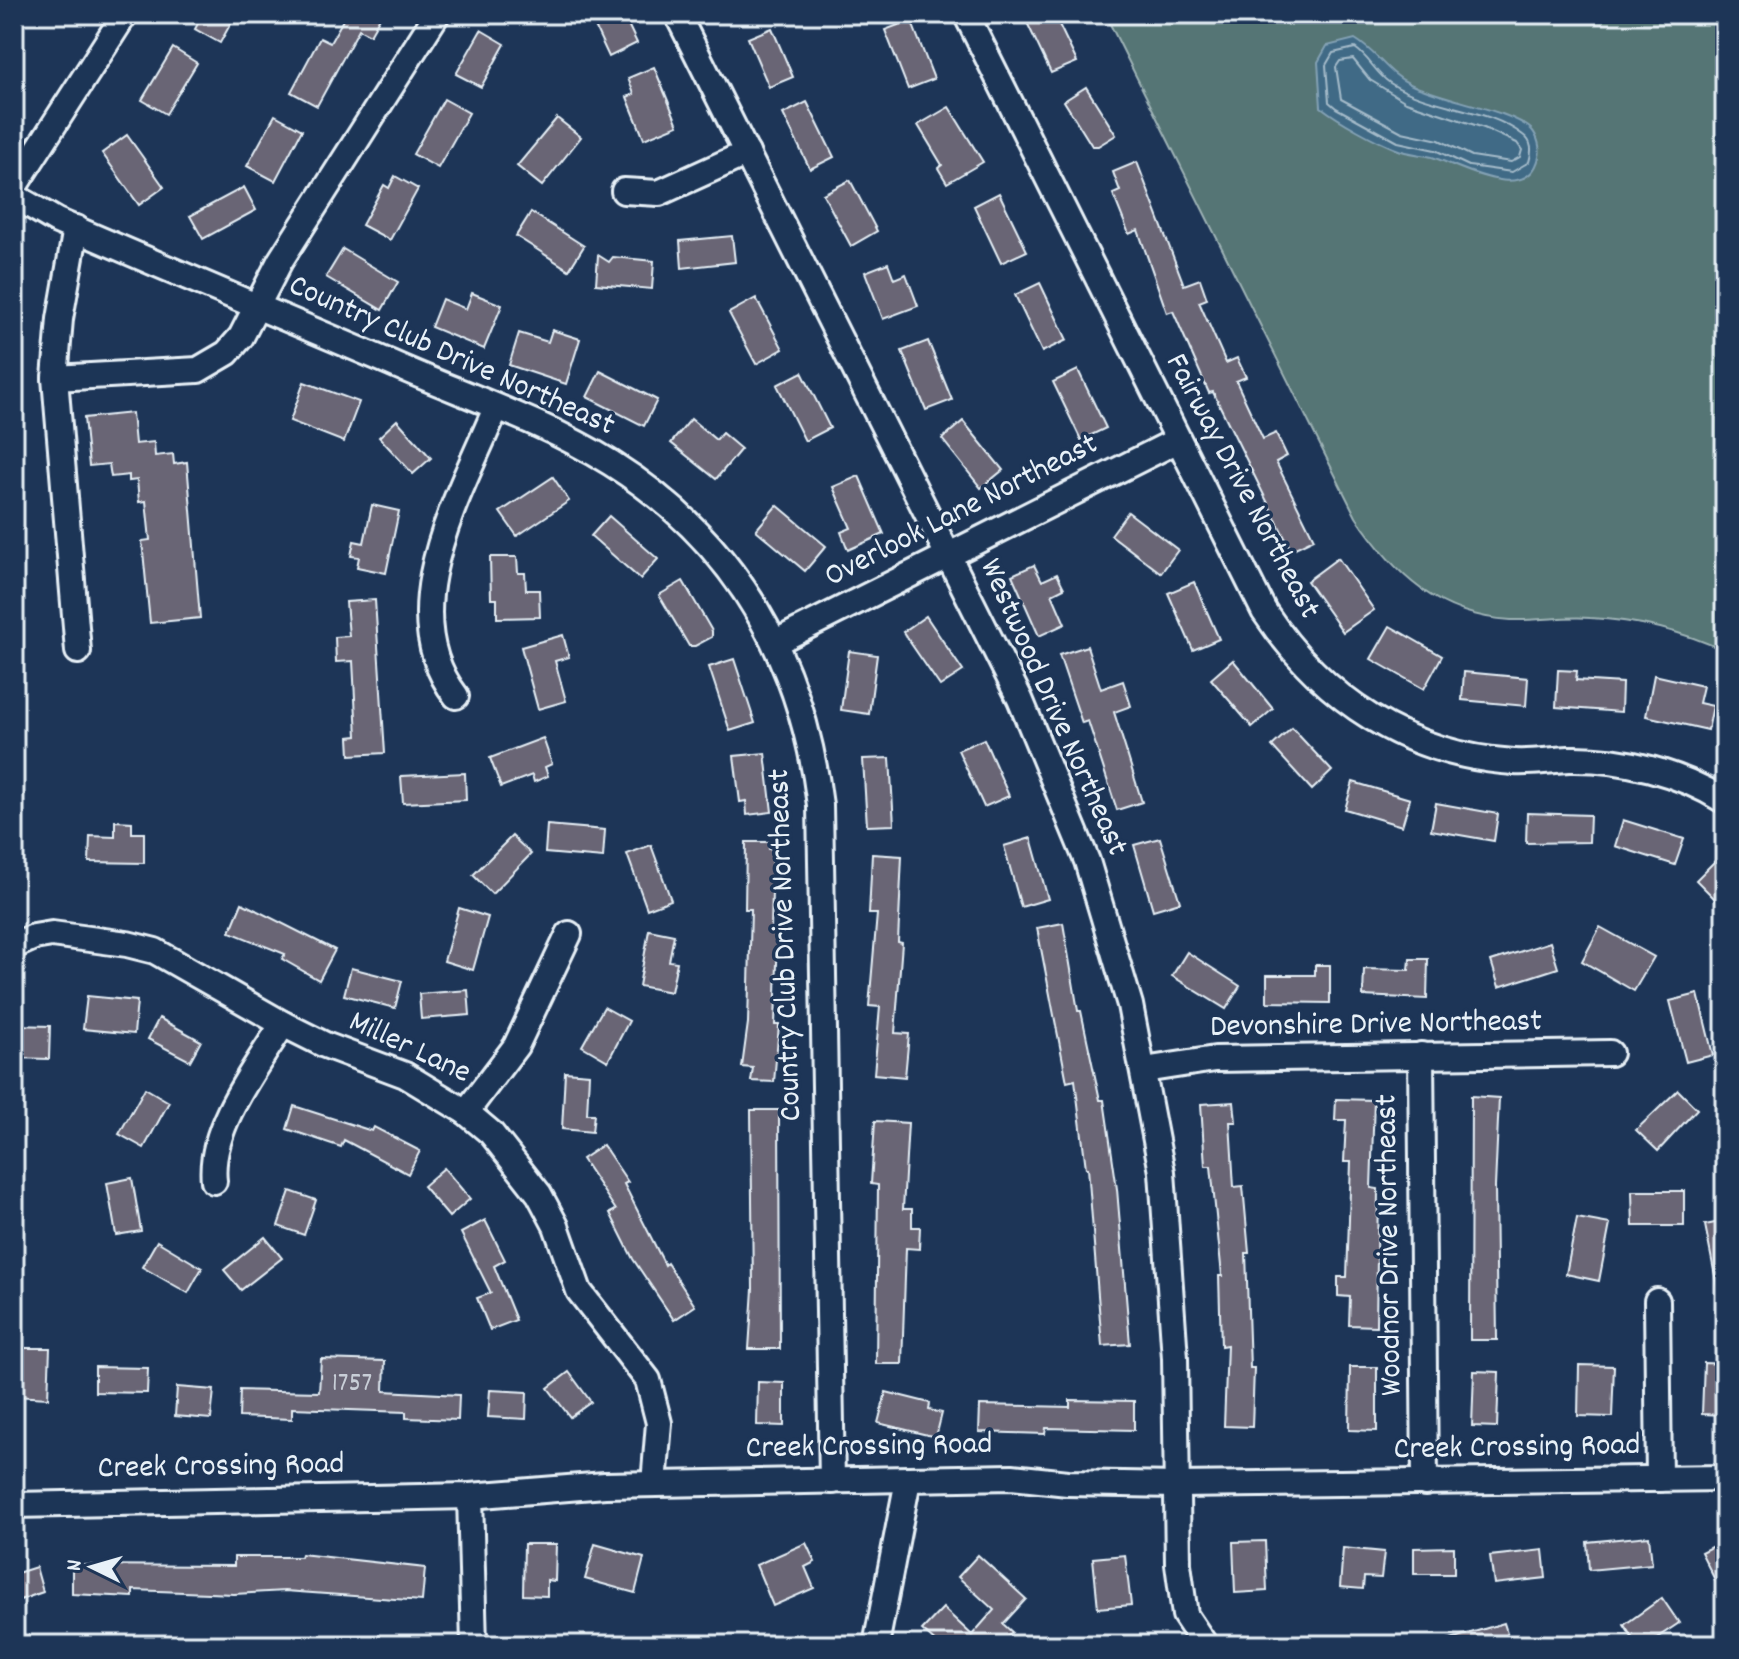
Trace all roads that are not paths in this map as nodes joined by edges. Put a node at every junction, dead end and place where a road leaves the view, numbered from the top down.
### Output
1 (125, 14) edge
2 (437, 14) edge
3 (677, 14) edge
4 (966, 14) edge
5 (747, 153) junction
6 (14, 187) edge
7 (624, 191) dead end
8 (14, 196) edge
9 (76, 228) junction
10 (255, 305) junction
11 (55, 378) junction
12 (496, 408) junction
13 (1178, 440) junction
14 (948, 555) junction
15 (776, 642) junction
16 (78, 651) dead end
17 (456, 696) dead end
18 (1725, 801) edge
19 (569, 934) dead end
20 (14, 946) edge
21 (283, 1024) junction
22 (1610, 1053) dead end
23 (1421, 1055) junction
24 (1144, 1070) junction
25 (466, 1112) junction
26 (214, 1181) dead end
27 (1657, 1301) dead end
28 (1725, 1478) edge
29 (1659, 1479) junction
30 (908, 1480) junction
31 (832, 1481) junction
32 (1425, 1483) junction
33 (654, 1484) junction
34 (1177, 1485) junction
35 (470, 1496) junction
36 (14, 1505) edge
37 (474, 1645) edge
38 (876, 1645) edge
39 (1205, 1645) edge

1 - 6 street
2 - 10 street
3 - 5 street, Westwood Drive Northeast
4 - 13 street, Fairway Drive Northeast
5 - 7 street
5 - 14 street, Westwood Drive Northeast
8 - 9 street, Country Club Drive Northeast
9 - 10 street, Country Club Drive Northeast
9 - 11 street
10 - 11 street
10 - 12 street, Country Club Drive Northeast
11 - 16 street
12 - 15 street, Country Club Drive Northeast
12 - 17 street
13 - 14 street, Overlook Lane Northeast
13 - 18 street, Fairway Drive Northeast
14 - 15 street, Overlook Lane Northeast
14 - 24 street, Westwood Drive Northeast
15 - 31 street, Country Club Drive Northeast
19 - 25 street
20 - 21 street, Miller Lane
21 - 25 street, Miller Lane
21 - 26 street
22 - 23 street, Devonshire Drive Northeast
23 - 24 street, Devonshire Drive Northeast
23 - 32 street, Woodnor Drive Northeast
24 - 34 street, Westwood Drive Northeast
25 - 33 street, Miller Lane
27 - 29 street
28 - 29 street, Creek Crossing Road
29 - 32 street, Creek Crossing Road
30 - 31 street, Creek Crossing Road
30 - 34 street, Creek Crossing Road
30 - 38 street
31 - 33 street, Creek Crossing Road
32 - 34 street, Creek Crossing Road
33 - 35 street, Creek Crossing Road
34 - 39 street, Westwood Drive Northeast
35 - 36 street, Creek Crossing Road
35 - 37 street

